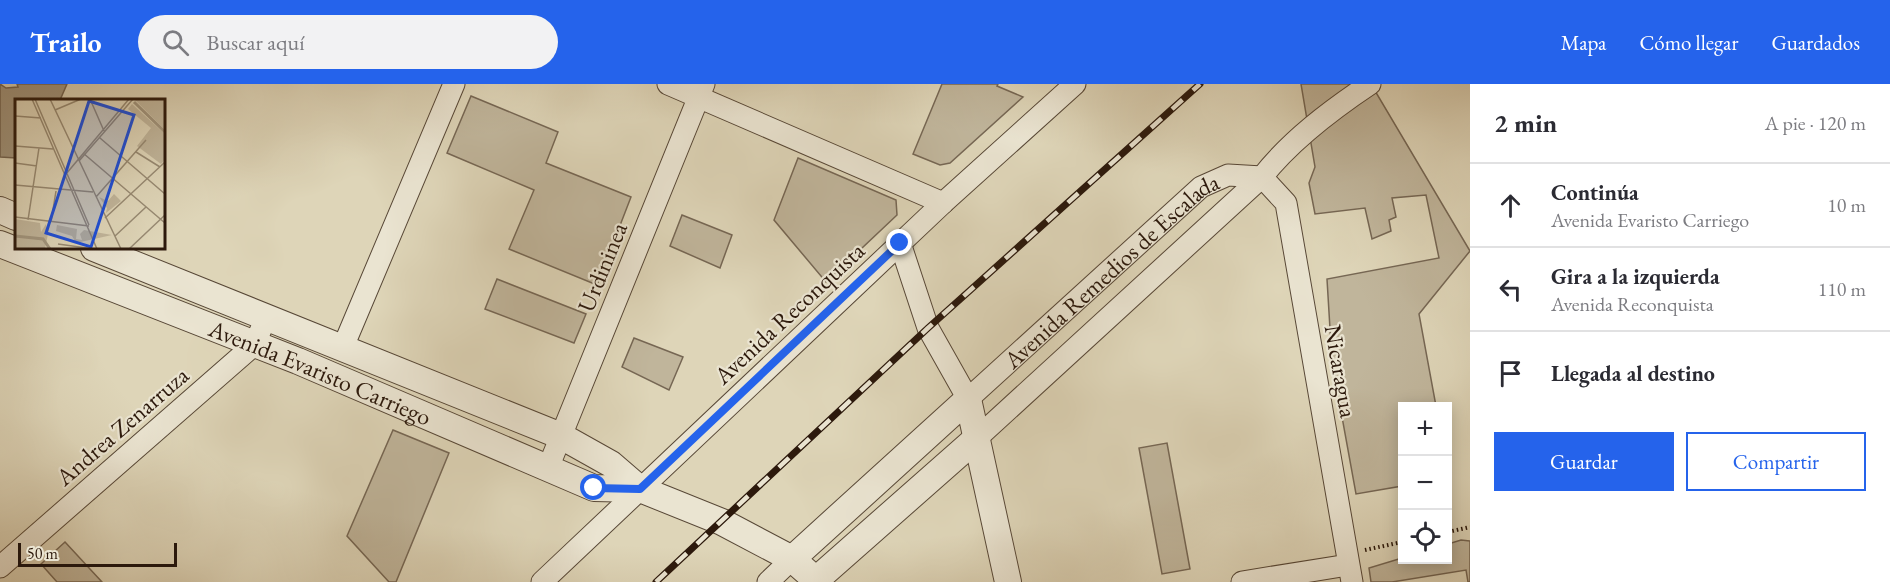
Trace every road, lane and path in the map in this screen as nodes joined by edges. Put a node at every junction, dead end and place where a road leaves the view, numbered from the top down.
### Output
1 (454, 84) edge
2 (668, 84) edge
3 (1075, 84) edge
4 (1370, 84) edge
5 (701, 91) edge
6 (1262, 177) junction
7 (943, 203) junction
8 (0, 210) edge
9 (15, 217) edge
10 (900, 243) junction
11 (0, 244) edge
12 (97, 249) edge
13 (267, 316) junction
14 (254, 345) junction
15 (343, 347) junction
16 (968, 399) junction
17 (561, 436) junction
18 (977, 438) junction
19 (548, 468) junction
20 (640, 489) junction
21 (1470, 527) edge
22 (1452, 531) edge
23 (1398, 544) edge
24 (792, 559) junction
25 (0, 567) edge
26 (1349, 567) edge
27 (815, 581) edge
28 (542, 582) edge
29 (768, 582) edge
30 (1008, 582) edge
31 (1242, 582) edge

1 - 15 street
2 - 5 street
3 - 7 street, Avenida Reconquista
4 - 6 street
5 - 7 street
5 - 17 street, Urdininea
6 - 16 street, Avenida Remedios de Escalada
6 - 18 street, Avenida Remedios de Escalada
6 - 26 street, Nicaragua
7 - 10 street, Avenida Reconquista
8 - 9 street
10 - 16 street
10 - 20 street, Avenida Reconquista
11 - 14 street, Avenida Evaristo Carriego
12 - 13 street, Avenida Evaristo Carriego
13 - 14 street, Andrea Zenarruza
13 - 15 street, Avenida Evaristo Carriego
14 - 19 street, Avenida Evaristo Carriego
14 - 25 street, Andrea Zenarruza
15 - 17 street, Avenida Evaristo Carriego
16 - 18 street
16 - 24 street, Avenida Remedios de Escalada
17 - 19 street, Urdininea
17 - 20 street, Avenida Evaristo Carriego
18 - 27 street, Avenida Remedios de Escalada
18 - 30 street
19 - 20 street, Avenida Evaristo Carriego
20 - 24 street, Avenida Evaristo Carriego
20 - 28 street, Avenida Reconquista
21 - 22 path
23 - 26 path
24 - 27 street, Avenida Evaristo Carriego
24 - 29 street, Avenida Remedios de Escalada
26 - 31 street

